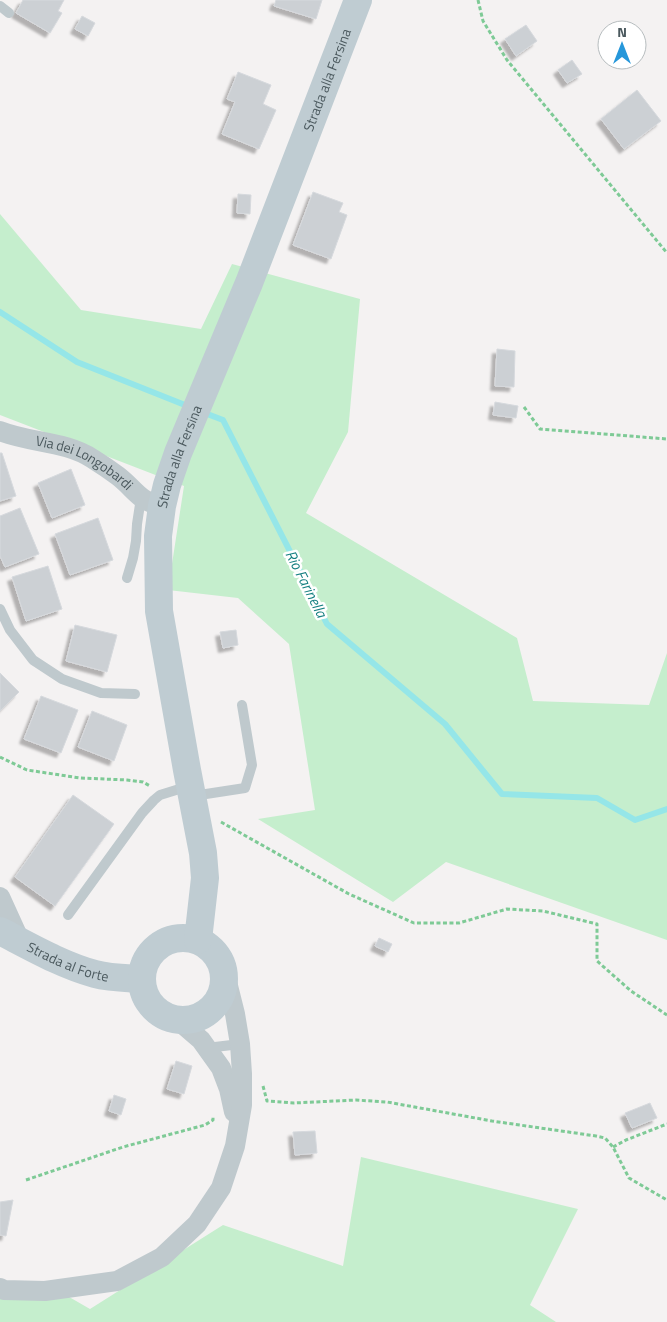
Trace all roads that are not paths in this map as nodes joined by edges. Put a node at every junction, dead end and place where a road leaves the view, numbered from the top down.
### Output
1 (358, 0) edge
2 (0, 6) edge
3 (9, 12) dead end
4 (0, 431) edge
5 (152, 502) junction
6 (127, 578) dead end
7 (0, 609) edge
8 (135, 694) dead end
9 (242, 705) dead end
10 (193, 801) junction
11 (0, 897) edge
12 (68, 915) dead end
13 (10, 936) edge
14 (198, 940) junction
15 (225, 974) junction
16 (141, 979) junction
17 (179, 1020) junction
18 (240, 1044) junction
19 (208, 1050) junction
20 (238, 1123) junction
21 (0, 1288) edge

1 - 5 street, Strada alla Fersina
2 - 3 lane
4 - 5 street, Via dei Longobardi
5 - 6 lane
5 - 10 street, Strada alla Fersina
7 - 8 lane
9 - 10 lane
10 - 12 lane
10 - 14 street, Strada alla Fersina
11 - 13 street
13 - 16 street, Strada al Forte
14 - 15 street
14 - 16 street
15 - 17 street
15 - 18 street
16 - 17 street
17 - 19 street
18 - 19 lane
18 - 20 street
19 - 20 street
20 - 21 street

